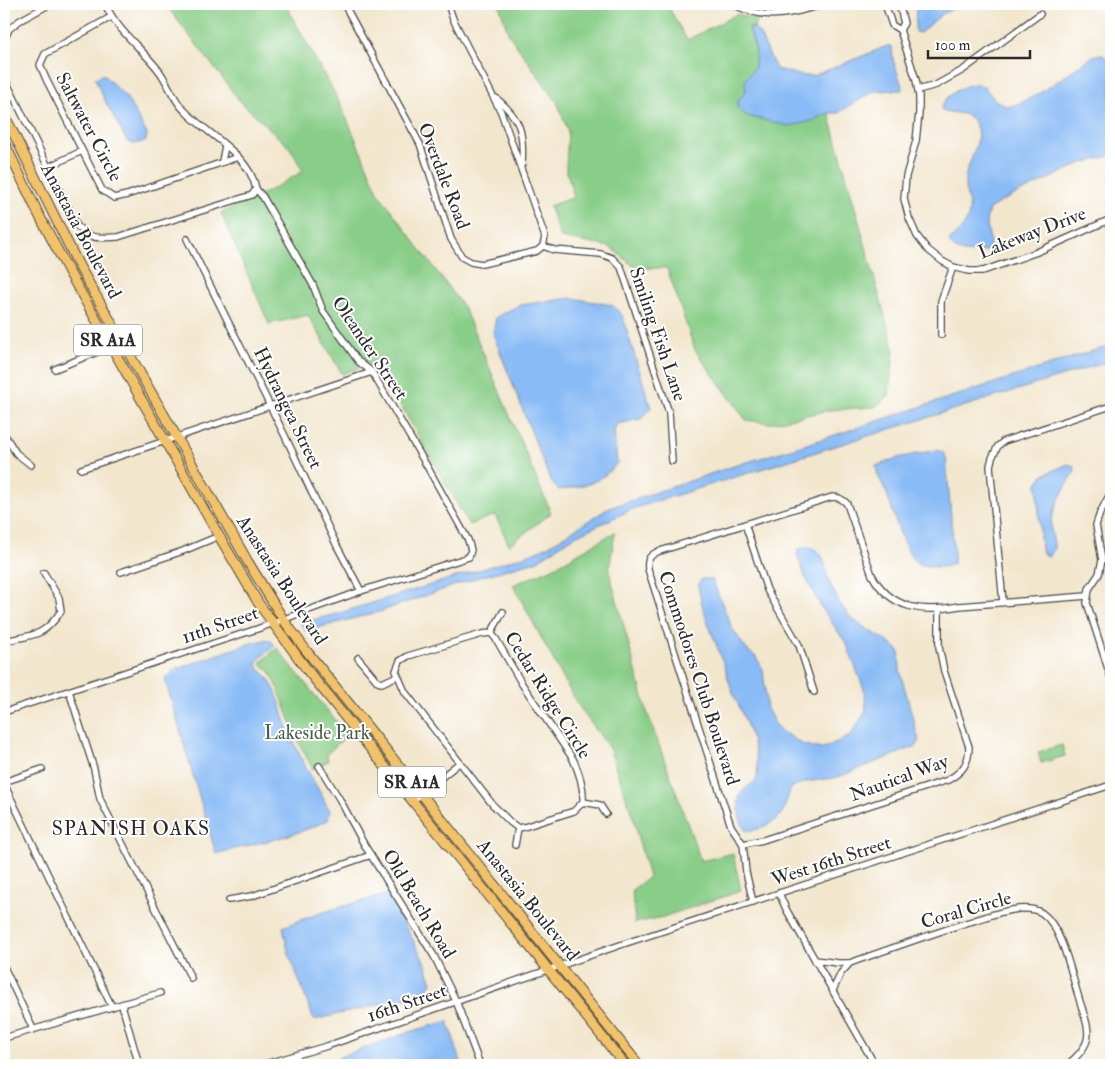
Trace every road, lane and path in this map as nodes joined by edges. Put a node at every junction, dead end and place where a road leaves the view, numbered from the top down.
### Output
1 (50, 4) edge
2 (105, 4) edge
3 (344, 4) edge
4 (448, 4) edge
5 (733, 4) edge
6 (825, 4) edge
7 (885, 4) edge
8 (898, 4) edge
9 (1040, 14) dead end
10 (111, 17) junction
11 (900, 30) junction
12 (4, 40) edge
13 (4, 78) edge
14 (918, 90) junction
15 (493, 95) junction
16 (4, 114) edge
17 (4, 142) edge
18 (225, 146) junction
19 (82, 151) junction
20 (238, 157) junction
21 (222, 161) junction
22 (48, 167) junction
23 (522, 168) junction
24 (256, 189) junction
25 (1111, 221) edge
26 (187, 239) dead end
27 (544, 246) junction
28 (953, 267) junction
29 (941, 335) dead end
30 (112, 346) junction
31 (55, 369) dead end
32 (372, 372) junction
33 (270, 406) junction
34 (1111, 406) edge
35 (4, 434) edge
36 (177, 437) junction
37 (166, 441) junction
38 (672, 462) dead end
39 (31, 465) dead end
40 (81, 469) dead end
41 (1111, 492) edge
42 (745, 524) junction
43 (219, 536) junction
44 (471, 552) joint
45 (121, 572) dead end
46 (44, 573) dead end
47 (361, 591) junction
48 (1087, 596) junction
49 (1003, 602) junction
50 (939, 610) junction
51 (502, 612) dead end
52 (283, 619) junction
53 (272, 623) junction
54 (491, 633) junction
55 (4, 641) edge
56 (358, 658) dead end
57 (397, 676) junction
58 (1111, 678) edge
59 (70, 691) junction
60 (814, 692) dead end
61 (4, 712) edge
62 (459, 763) junction
63 (318, 766) dead end
64 (42, 769) dead end
65 (4, 783) edge
66 (1111, 785) edge
67 (422, 794) junction
68 (413, 801) junction
69 (583, 802) junction
70 (606, 814) dead end
71 (518, 828) junction
72 (743, 844) junction
73 (515, 846) dead end
74 (371, 855) junction
75 (779, 894) junction
76 (229, 900) dead end
77 (753, 902) junction
78 (815, 960) junction
79 (850, 962) junction
80 (560, 966) junction
81 (4, 967) edge
82 (548, 970) junction
83 (191, 978) dead end
84 (833, 990) junction
85 (160, 993) dead end
86 (456, 1002) junction
87 (122, 1005) junction
88 (112, 1007) junction
89 (33, 1029) junction
90 (4, 1038) edge
91 (288, 1058) junction
92 (139, 1065) edge
93 (262, 1065) edge
94 (290, 1065) edge
95 (480, 1065) edge
96 (625, 1065) edge
97 (639, 1065) edge
98 (875, 1065) edge
99 (1067, 1065) edge

1 - 12 street
2 - 10 street
3 - 27 street, Overdale Road
4 - 15 street
5 - 6 street
7 - 11 street, Lakeway Drive
8 - 11 street, Lakeway Drive
9 - 14 street
10 - 18 street
10 - 19 street, Saltwater Circle
11 - 14 street, Lakeway Drive
13 - 22 street
14 - 28 street, Lakeway Drive
15 - 23 street
15 - 23 street
16 - 36 main road, Anastasia Boulevard / SR A1A
17 - 30 main road, Anastasia Boulevard / SR A1A
18 - 20 street
18 - 21 street
19 - 21 street, Saltwater Circle
19 - 22 street
20 - 21 street, Saltwater Circle
20 - 24 street
22 - 24 street
23 - 27 street
24 - 32 street, Oleander Street
25 - 28 street, Lakeway Drive
26 - 33 street, Hydrangea Street
27 - 38 street, Smiling Fish Lane
28 - 29 street
30 - 31 street
30 - 37 main road, Anastasia Boulevard / SR A1A
32 - 33 street
32 - 44 street, Oleander Street
33 - 36 street
33 - 47 street, Hydrangea Street
34 - 49 street
35 - 39 street
36 - 37 street
36 - 52 main road, Anastasia Boulevard / SR A1A
37 - 40 street
37 - 43 main road, Anastasia Boulevard / SR A1A
41 - 48 street
42 - 50 street, Commodores Club Boulevard
42 - 60 street
42 - 72 street, Commodores Club Boulevard
43 - 45 street
43 - 53 main road, Anastasia Boulevard / SR A1A
44 - 47 street, 11th Street
46 - 55 street
47 - 52 street, 11th Street
48 - 49 street, Commodores Club Boulevard
48 - 58 street
49 - 50 street, Commodores Club Boulevard
50 - 72 street, Nautical Way
51 - 54 street
52 - 53 street, 11th Street
52 - 67 main road, Anastasia Boulevard / SR A1A
53 - 59 street, 11th Street
53 - 68 main road, Anastasia Boulevard / SR A1A
54 - 57 street, Cedar Ridge Circle
54 - 69 street, Cedar Ridge Circle
56 - 57 street
57 - 62 street
59 - 61 street, 11th Street
59 - 83 street
62 - 67 street
62 - 71 street
63 - 74 street, Old Beach Road
64 - 65 street
65 - 88 street
66 - 75 street, West 16th Street
67 - 68 street
67 - 80 main road, Anastasia Boulevard / SR A1A
68 - 82 main road, Anastasia Boulevard / SR A1A
69 - 70 street
69 - 71 street
71 - 73 street
72 - 77 street, Commodores Club Boulevard
74 - 76 street
74 - 86 street, Old Beach Road
75 - 77 street, West 16th Street
75 - 78 street
77 - 80 street, West 16th Street
78 - 79 street, Coral Circle
78 - 84 street
79 - 84 street
79 - 99 street, Coral Circle
80 - 82 street, 16th Street
80 - 97 main road, Anastasia Boulevard / SR A1A
81 - 89 street
82 - 86 street, 16th Street
82 - 96 main road, Anastasia Boulevard / SR A1A
84 - 98 street
85 - 87 street
86 - 91 street, 16th Street
86 - 95 street, Old Beach Road
87 - 88 street
87 - 92 street
88 - 89 street
89 - 90 street
91 - 93 street, 16th Street
91 - 94 street

